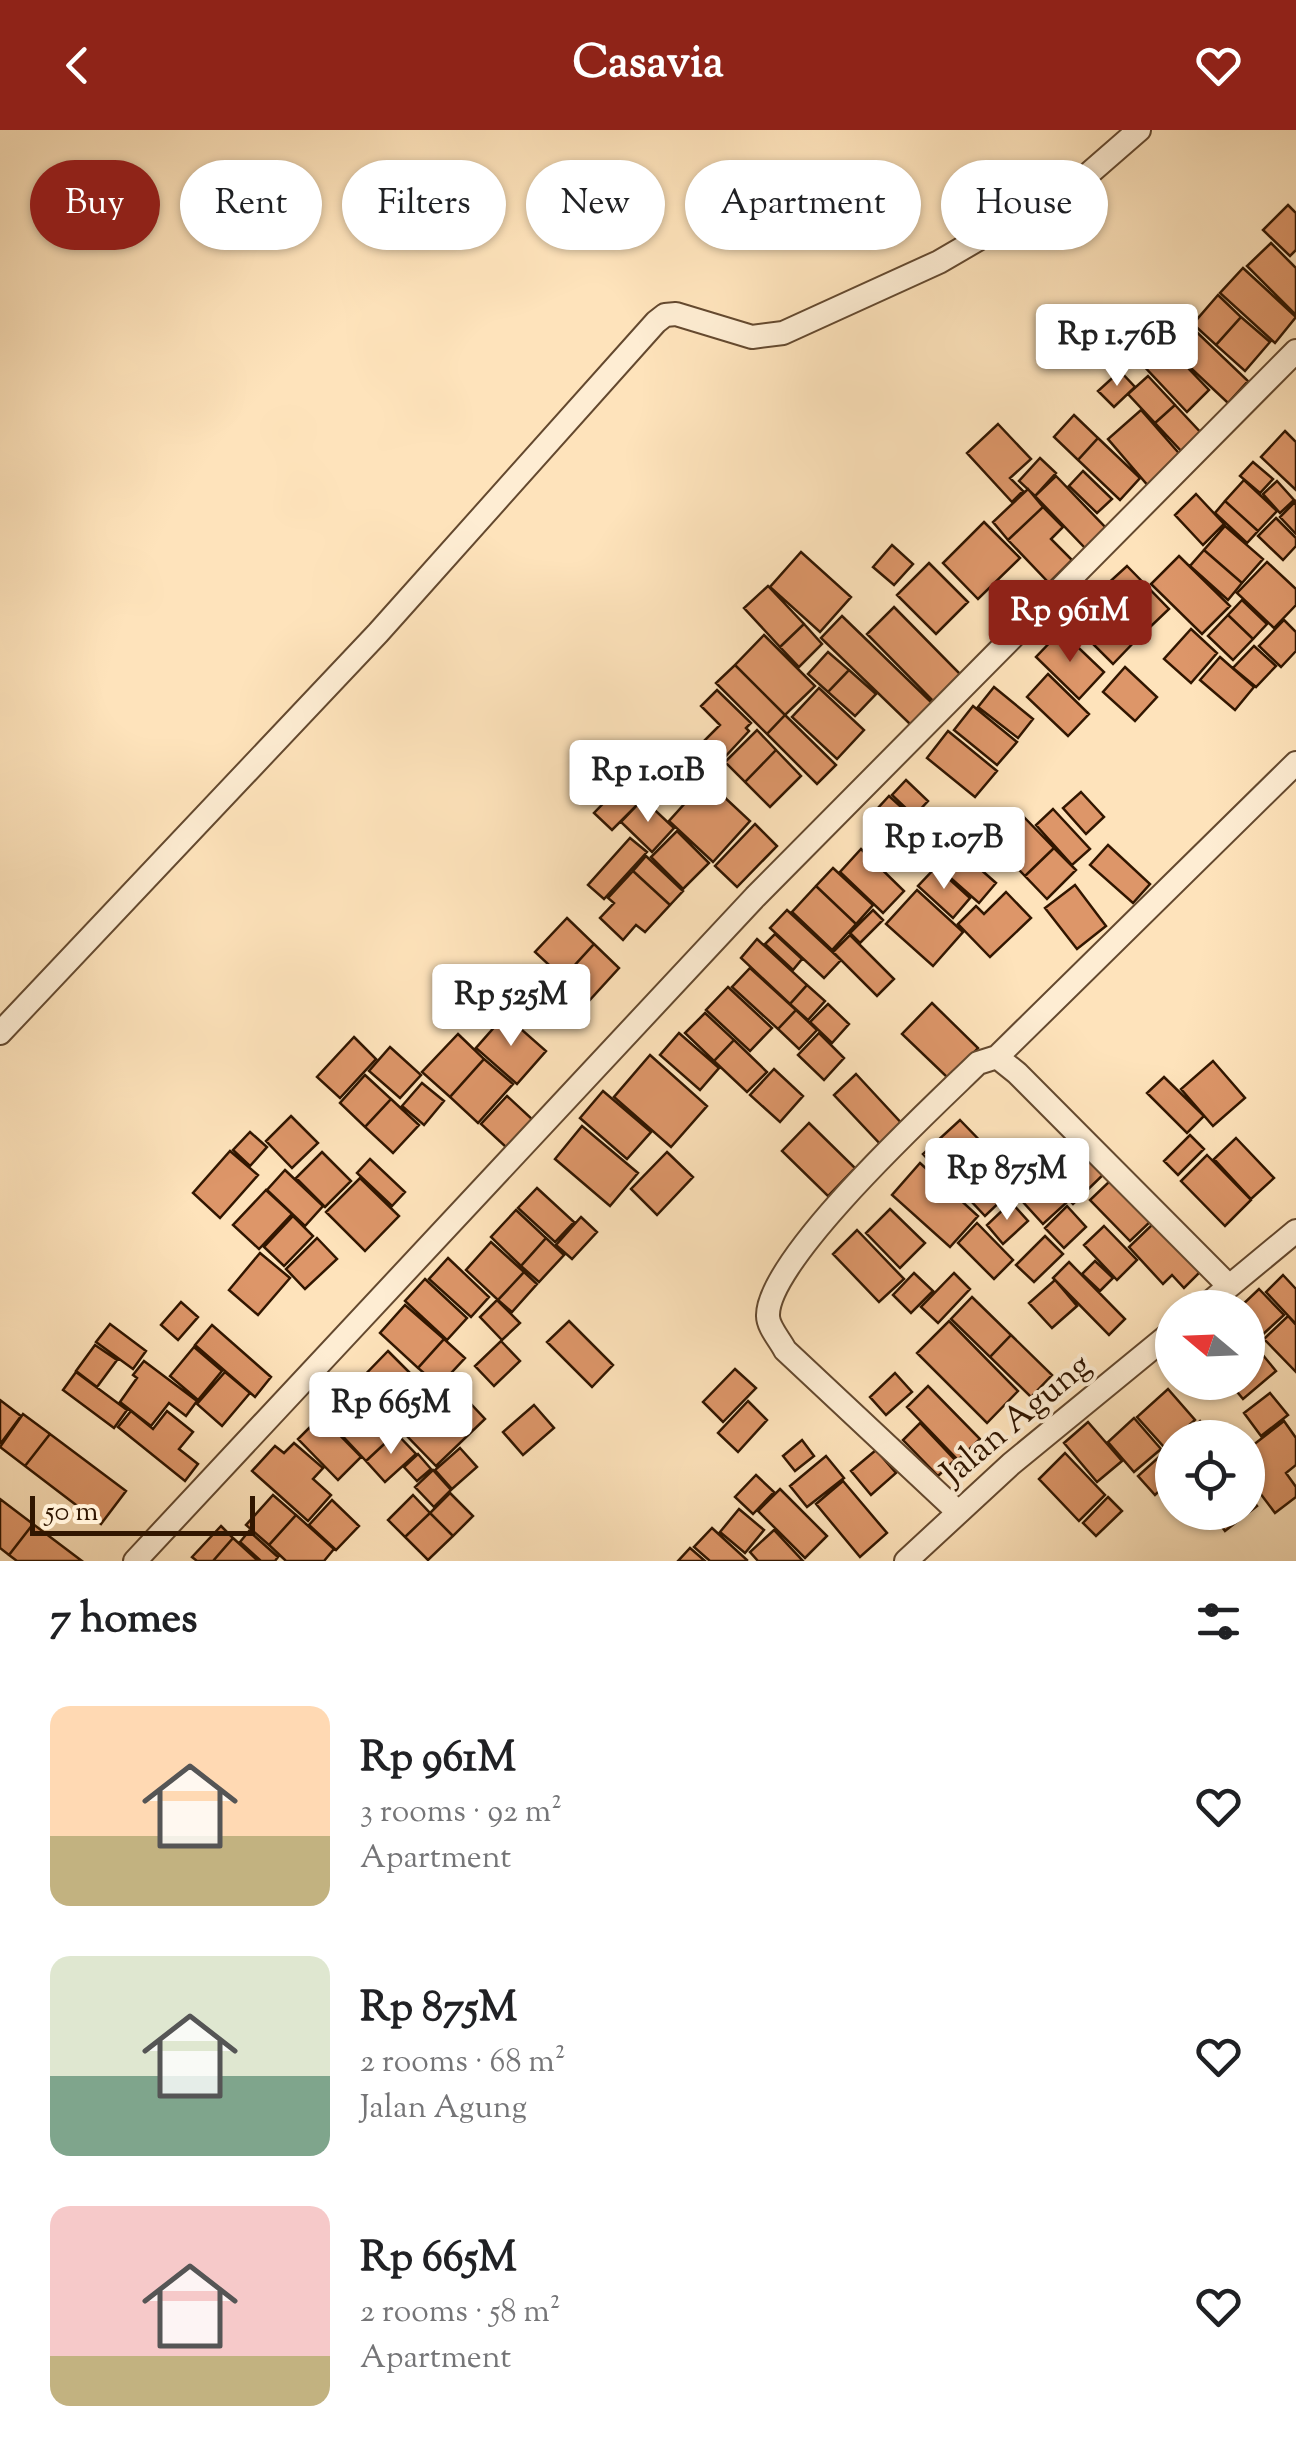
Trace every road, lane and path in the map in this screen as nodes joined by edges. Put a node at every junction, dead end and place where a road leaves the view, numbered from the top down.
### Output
1 (1139, 130) edge
2 (1296, 351) edge
3 (1296, 762) edge
4 (0, 1033) edge
5 (997, 1057) junction
6 (1296, 1231) edge
7 (1229, 1286) junction
8 (1224, 1290) edge
9 (1155, 1346) edge
10 (958, 1512) junction
11 (135, 1561) edge
12 (906, 1561) edge

1 - 4 street
2 - 11 street
3 - 5 street
5 - 7 street
5 - 10 street
6 - 7 street
7 - 8 street
9 - 10 street, Jalan Agung
10 - 12 street, Jalan Agung

